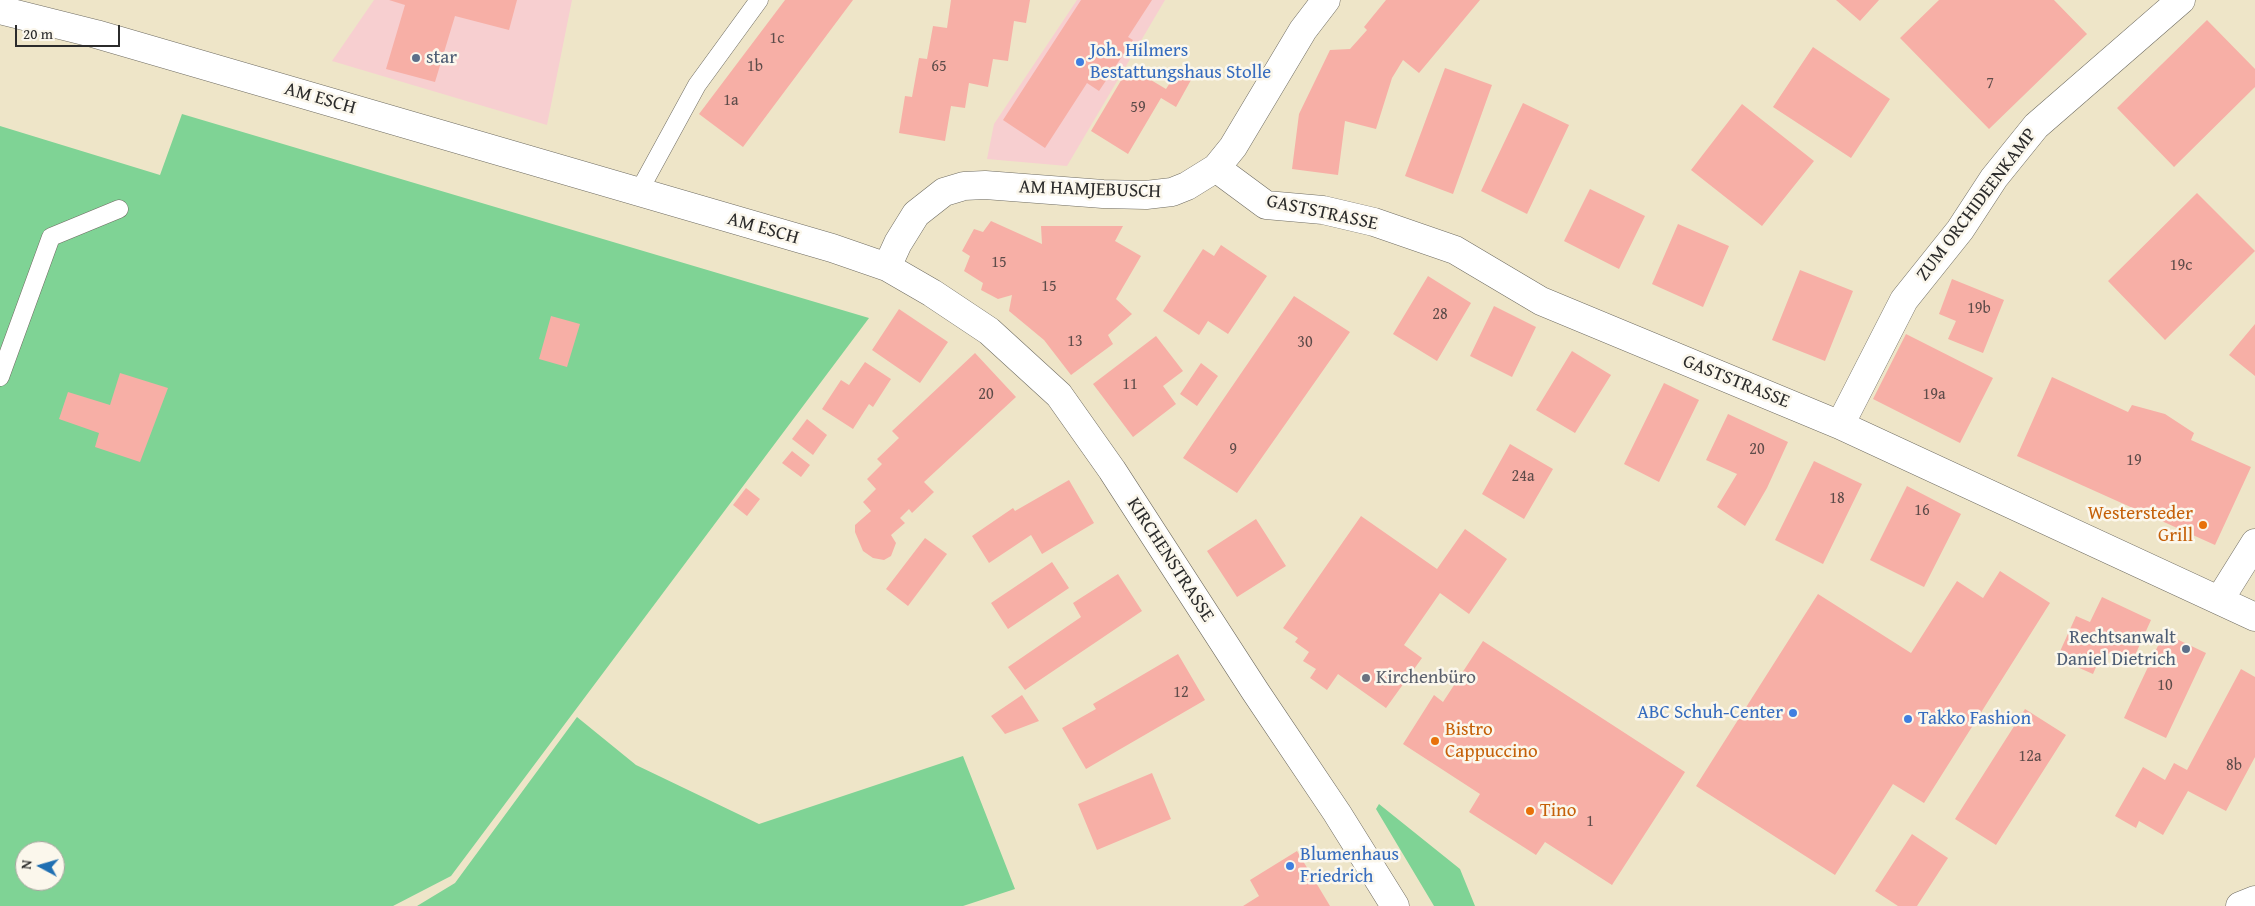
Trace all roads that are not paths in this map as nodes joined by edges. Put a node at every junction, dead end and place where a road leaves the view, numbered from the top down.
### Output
1 (759, 0) edge
2 (1326, 0) edge
3 (2181, 0) edge
4 (0, 10) edge
5 (1216, 168) junction
6 (638, 193) junction
7 (119, 210) dead end
8 (887, 267) junction
9 (0, 377) edge
10 (1840, 425) junction
11 (2255, 543) edge
12 (2220, 599) junction
13 (2255, 616) edge
14 (2255, 900) edge
15 (1395, 906) edge
16 (2240, 906) edge

1 - 6 lane
2 - 5 street, AM HAMJEBUSCH
3 - 10 street, ZUM ORCHIDEENKAMP
4 - 6 street, AM ESCH
5 - 8 street, AM HAMJEBUSCH
5 - 10 street, GASTSTRASSE
6 - 8 street, AM ESCH
7 - 9 lane
8 - 15 street, KIRCHENSTRASSE
10 - 12 street, GASTSTRASSE
11 - 12 street
12 - 13 street, GASTSTRASSE
14 - 16 street

